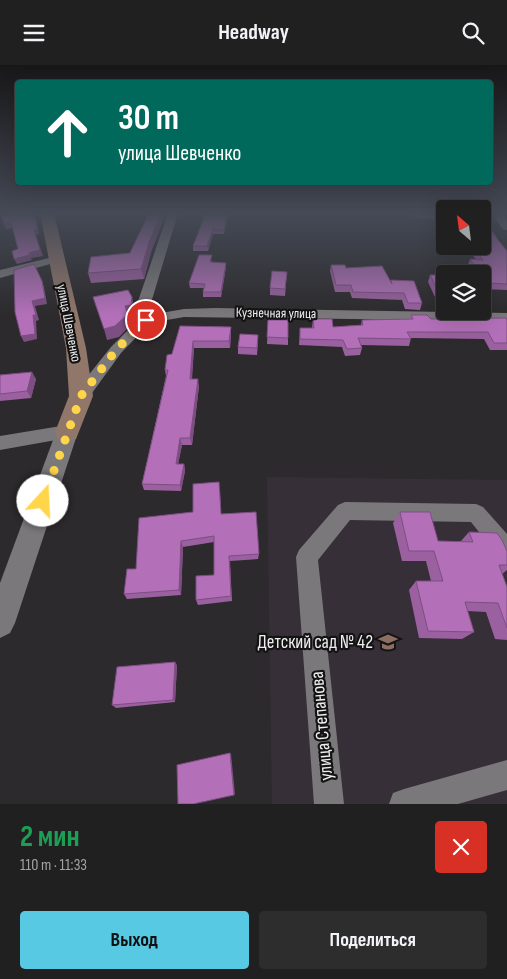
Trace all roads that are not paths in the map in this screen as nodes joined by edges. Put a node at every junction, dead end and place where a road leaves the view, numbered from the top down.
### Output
1 (54, 247) edge
2 (162, 247) edge
3 (57, 259) junction
4 (0, 274) edge
5 (507, 317) edge
6 (146, 320) junction
7 (81, 396) junction
8 (67, 432) junction
9 (0, 443) edge
10 (507, 550) edge
11 (0, 623) edge
12 (507, 775) edge
13 (329, 804) edge
14 (404, 804) edge

1 - 3 main road, улица Шевченко
2 - 6 street
3 - 4 street
3 - 7 main road, улица Шевченко
5 - 6 street, Кузнечная улица
6 - 7 street
7 - 8 main road, улица Шевченко
8 - 9 street
8 - 11 street
10 - 13 street, улица Степанова
12 - 14 street

